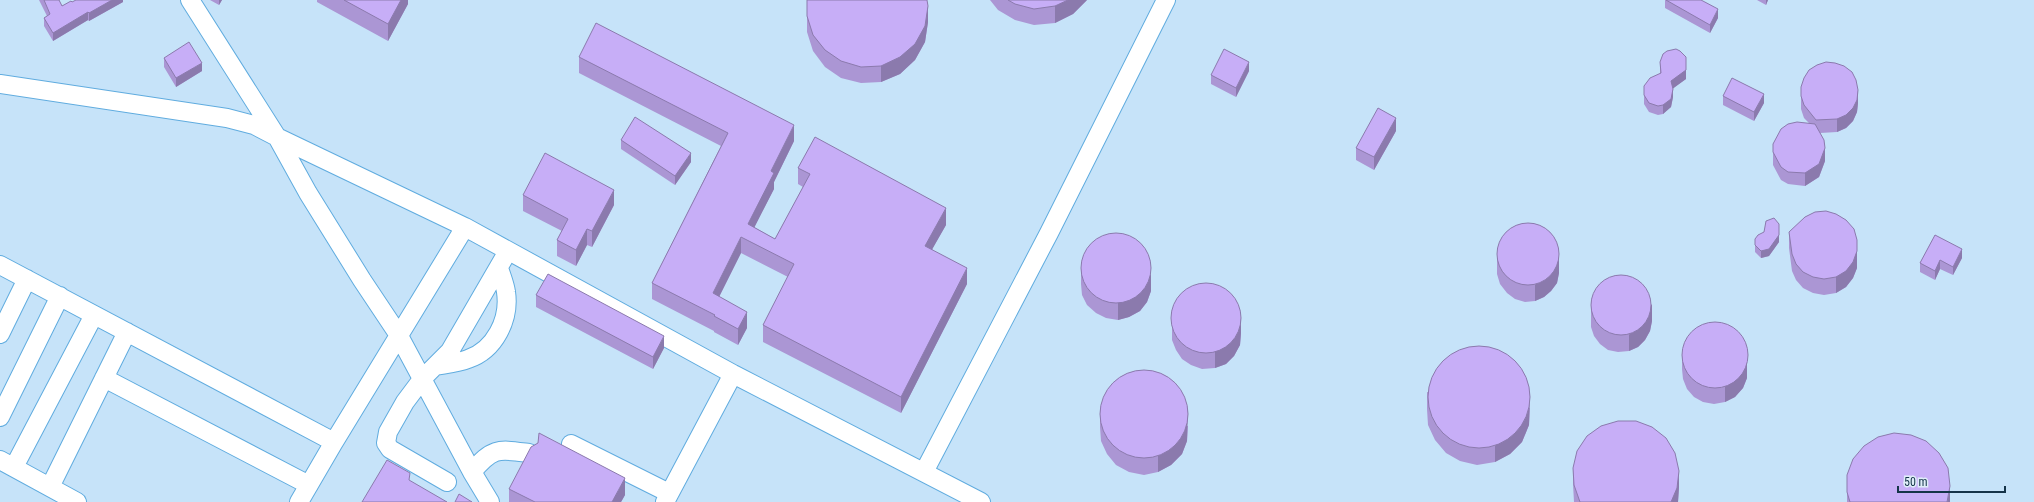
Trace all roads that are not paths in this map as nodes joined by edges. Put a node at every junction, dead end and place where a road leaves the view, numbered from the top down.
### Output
1 (190, 0) edge
2 (1166, 0) edge
3 (0, 84) edge
4 (277, 137) junction
5 (465, 227) junction
6 (508, 251) junction
7 (0, 265) edge
8 (499, 268) junction
9 (27, 279) junction
10 (60, 296) junction
11 (94, 314) junction
12 (127, 332) junction
13 (0, 334) edge
14 (398, 334) junction
15 (429, 372) junction
16 (733, 374) junction
17 (104, 378) junction
18 (0, 417) edge
19 (334, 442) junction
20 (571, 444) dead end
21 (529, 453) edge
22 (7, 464) edge
23 (472, 472) junction
24 (924, 472) junction
25 (447, 482) dead end
26 (309, 485) junction
27 (50, 487) junction
28 (667, 498) edge
29 (77, 502) edge
30 (299, 502) edge
31 (490, 502) edge
32 (981, 502) edge

1 - 4 lane
2 - 24 lane
3 - 4 lane
4 - 5 lane
4 - 14 lane
5 - 6 lane
5 - 14 lane
6 - 8 lane
6 - 16 lane
7 - 9 lane
8 - 15 lane
8 - 15 lane
9 - 10 lane
9 - 13 lane
10 - 11 lane
10 - 18 lane
11 - 12 lane
11 - 22 lane
12 - 17 lane
12 - 19 lane
14 - 15 lane
14 - 19 lane
15 - 23 lane
15 - 25 lane
16 - 24 lane
16 - 28 lane
17 - 26 lane
17 - 27 lane
19 - 26 lane
20 - 28 lane
21 - 23 lane
22 - 27 lane
23 - 31 lane
24 - 32 lane
26 - 30 lane
27 - 29 lane

